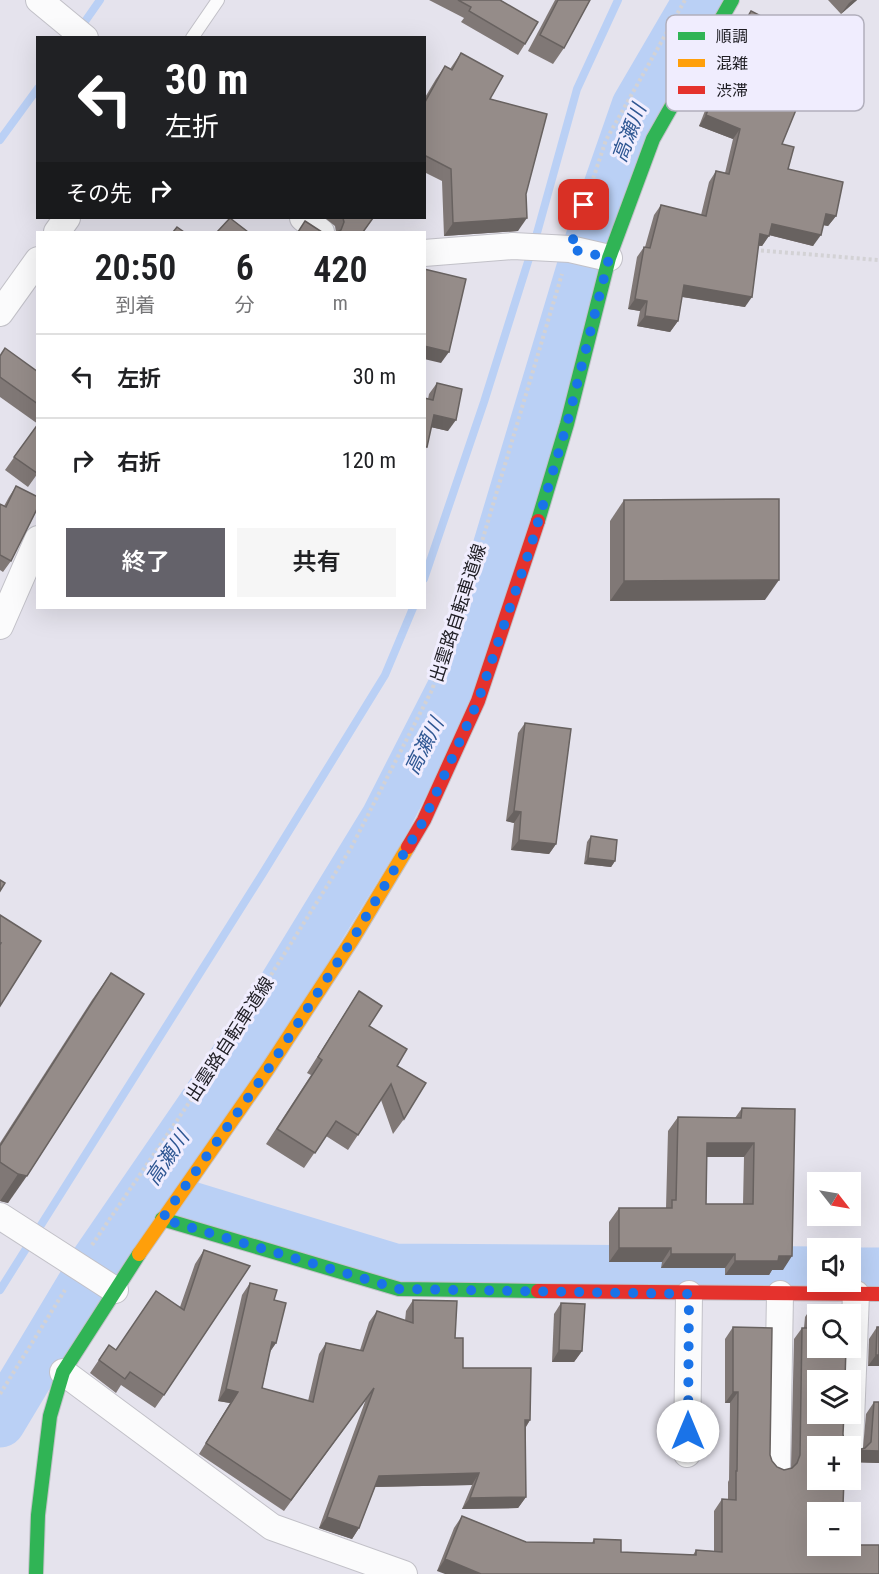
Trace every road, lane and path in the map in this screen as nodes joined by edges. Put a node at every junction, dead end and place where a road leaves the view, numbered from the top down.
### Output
1 (39, 0) edge
2 (218, 0) edge
3 (685, 0) edge
4 (732, 0) edge
5 (677, 15) edge
6 (723, 15) edge
7 (666, 34) edge
8 (83, 36) edge
9 (193, 36) edge
10 (669, 111) edge
11 (304, 219) edge
12 (320, 231) edge
13 (570, 249) junction
14 (748, 249) edge
15 (426, 253) edge
16 (609, 258) junction
17 (879, 260) edge
18 (36, 263) edge
19 (0, 313) edge
20 (36, 544) edge
21 (0, 626) edge
22 (0, 1216) edge
23 (162, 1219) junction
24 (80, 1265) junction
25 (115, 1290) junction
26 (689, 1294) junction
27 (780, 1294) junction
28 (868, 1294) edge
29 (63, 1372) junction
30 (0, 1394) edge
31 (851, 1436) edge
32 (687, 1454) dead end
33 (777, 1466) edge
34 (36, 1574) edge
35 (404, 1574) edge

1 - 8 street
2 - 9 lane
3 - 5 path, 出雲路自転車道線
4 - 6 street
7 - 13 path, 出雲路自転車道線
10 - 16 street
11 - 12 street
13 - 15 street
13 - 16 street
13 - 24 path, 出雲路自転車道線
14 - 17 path
16 - 23 street
18 - 19 street
20 - 21 street
22 - 24 street
23 - 25 street
23 - 26 street
24 - 25 street
24 - 30 path, 出雲路自転車道線
25 - 29 street
26 - 27 street
26 - 32 street
27 - 28 street
27 - 33 street
28 - 31 street
29 - 34 street
29 - 35 street

